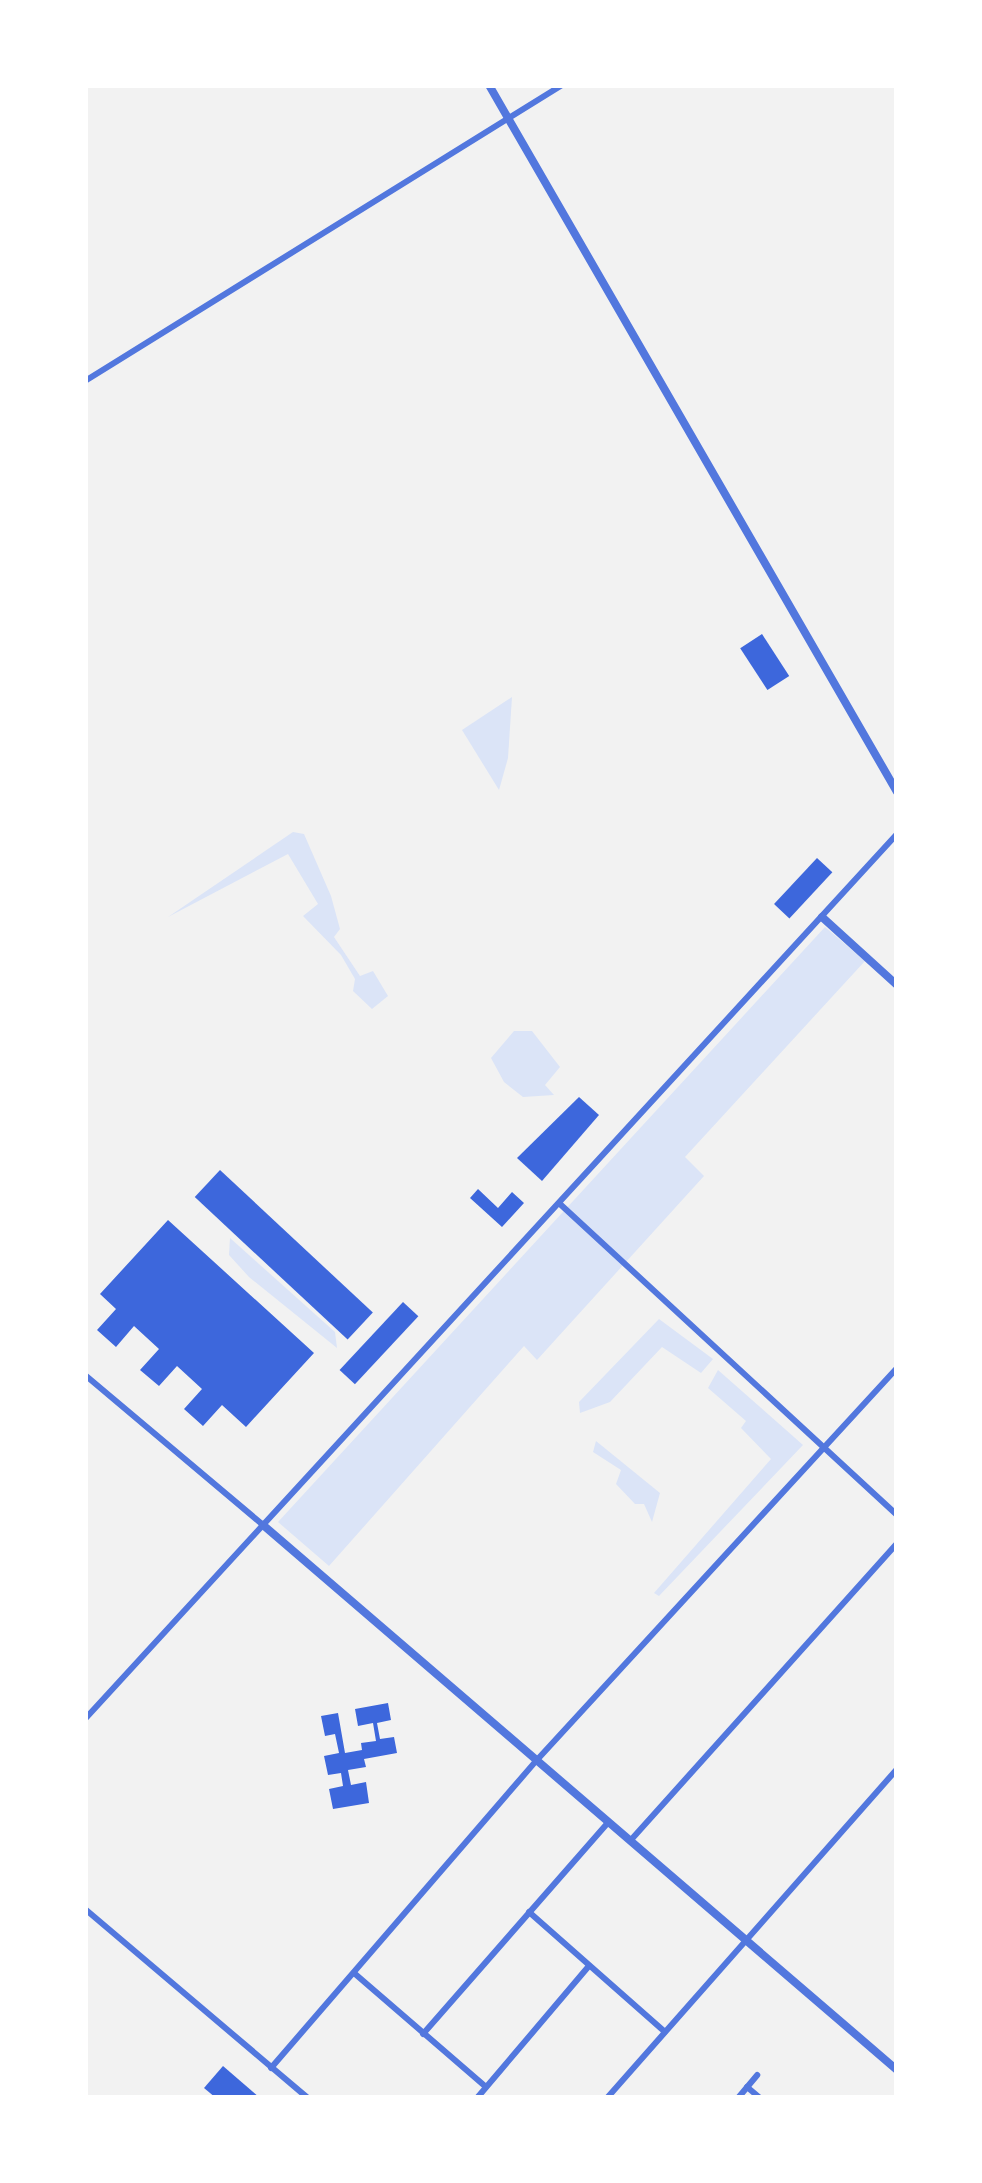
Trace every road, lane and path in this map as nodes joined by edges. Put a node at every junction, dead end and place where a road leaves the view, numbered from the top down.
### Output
1 (490, 85) edge
2 (562, 85) edge
3 (509, 119) junction
4 (85, 381) edge
5 (897, 792) edge
6 (897, 834) edge
7 (822, 916) junction
8 (897, 985) edge
9 (560, 1204) junction
10 (897, 1368) edge
11 (85, 1376) edge
12 (825, 1447) junction
13 (897, 1515) edge
14 (263, 1526) junction
15 (897, 1544) edge
16 (85, 1719) edge
17 (536, 1760) junction
18 (897, 1769) edge
19 (608, 1823) junction
20 (630, 1841) junction
21 (85, 1909) edge
22 (529, 1912) junction
23 (746, 1940) junction
24 (589, 1966) junction
25 (354, 1973) junction
26 (665, 2032) junction
27 (423, 2034) junction
28 (271, 2068) junction
29 (897, 2070) edge
30 (757, 2075) dead end
31 (486, 2087) junction
32 (747, 2088) junction
33 (308, 2098) edge
34 (477, 2098) edge
35 (607, 2098) edge
36 (738, 2098) edge
37 (760, 2098) edge

1 - 3 street
2 - 3 street
3 - 4 street
3 - 5 street
6 - 7 street
7 - 8 street
7 - 9 street
9 - 12 street
9 - 14 street
10 - 12 street
11 - 14 street
12 - 13 street
12 - 17 street
14 - 16 street
14 - 17 street
15 - 20 street
17 - 19 street
17 - 25 street
18 - 23 street
19 - 20 street
19 - 22 street
20 - 23 street
21 - 28 street
22 - 24 street
22 - 27 street
23 - 26 street
23 - 29 street
24 - 26 street
24 - 31 street
25 - 27 street
25 - 28 street
26 - 35 street
27 - 31 street
28 - 33 street
30 - 32 street
31 - 34 street
32 - 36 street
32 - 37 street

